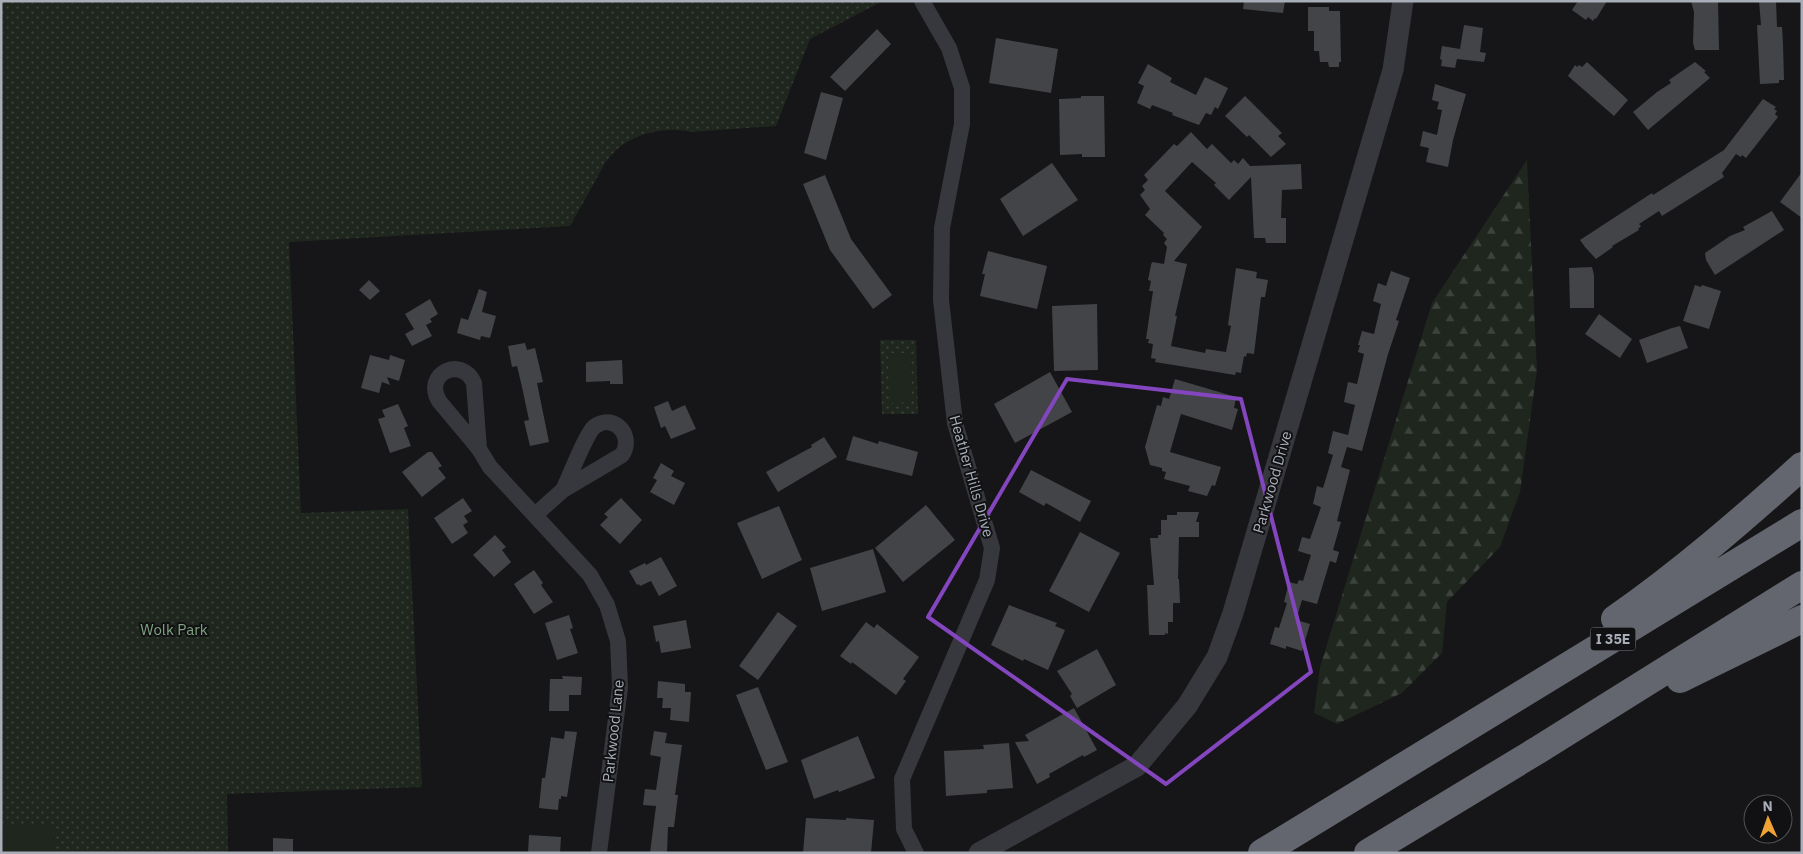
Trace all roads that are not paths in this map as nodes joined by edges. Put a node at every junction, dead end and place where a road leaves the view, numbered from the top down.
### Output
1 (922, 1) edge
2 (1403, 1) edge
3 (479, 449) dead end
4 (1802, 466) edge
5 (563, 490) dead end
6 (535, 515) junction
7 (1802, 523) edge
8 (1802, 585) edge
9 (1802, 619) edge
10 (1538, 750) junction
11 (1424, 754) junction
12 (599, 853) edge
13 (916, 853) edge
14 (979, 853) edge
15 (1262, 853) edge
16 (1368, 853) edge

1 - 13 street, Heather Hills Drive
2 - 14 street, Parkwood Drive
3 - 6 street, Parkwood Lane
4 - 11 highway
5 - 6 street
6 - 12 street, Parkwood Lane
7 - 11 highway, I 35E
8 - 10 highway
9 - 10 highway
10 - 16 highway
11 - 15 highway, I 35E

